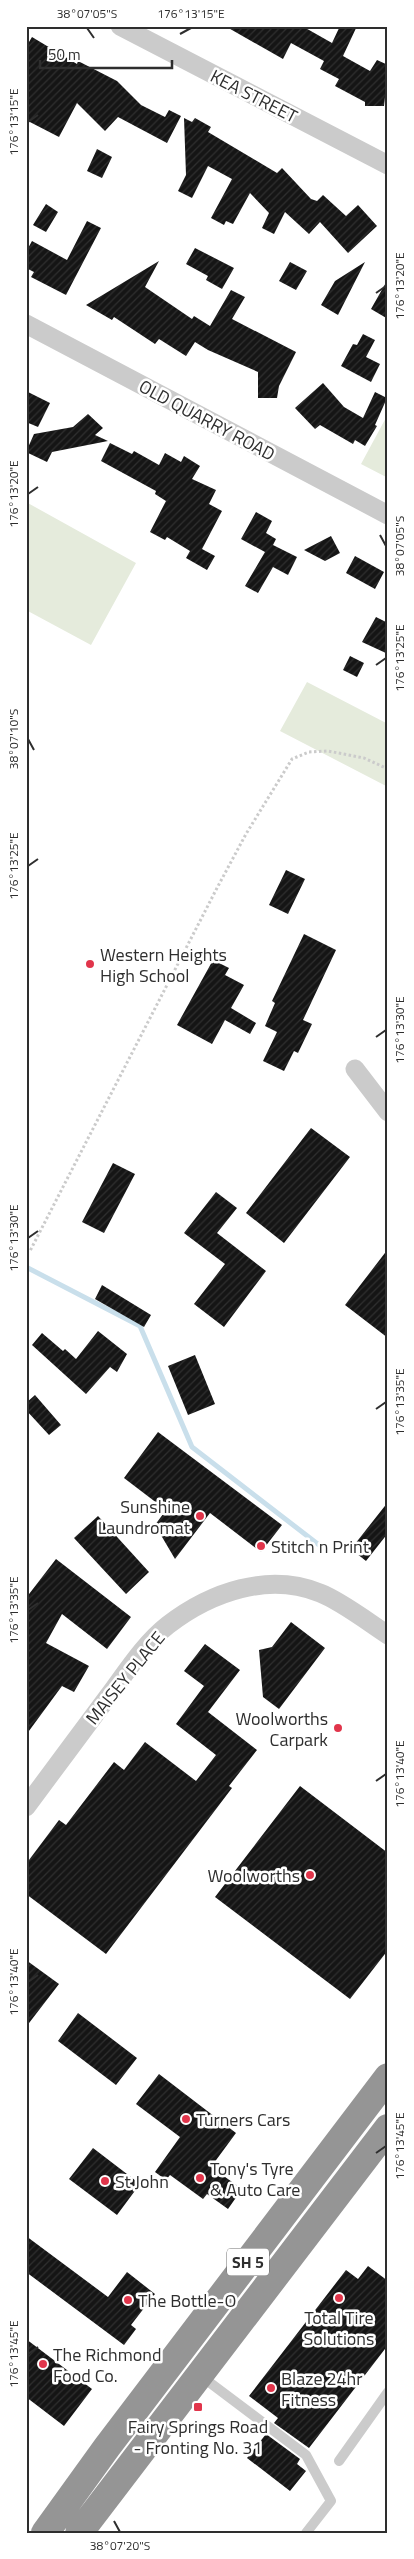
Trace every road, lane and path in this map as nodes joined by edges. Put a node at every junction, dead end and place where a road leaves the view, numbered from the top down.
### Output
1 (120, 26) edge
2 (145, 32) edge
3 (388, 165) edge
4 (26, 324) edge
5 (388, 515) edge
6 (388, 769) edge
7 (355, 1069) dead end
8 (388, 1112) edge
9 (26, 1251) edge
10 (388, 1635) edge
11 (26, 1807) edge
12 (388, 2077) edge
13 (388, 2128) edge
14 (200, 2375) junction
15 (388, 2392) edge
16 (107, 2447) junction
17 (338, 2460) dead end
18 (131, 2465) junction
19 (45, 2533) edge
20 (80, 2533) edge
21 (306, 2533) edge

1 - 2 street, KEA STREET
2 - 3 street, KEA STREET
4 - 5 street, OLD QUARRY ROAD
6 - 9 path
7 - 8 street
10 - 11 street, MAISEY PLACE
12 - 16 highway, SH 5
13 - 14 highway, SH 5
14 - 18 highway, SH 5
14 - 21 lane
15 - 17 lane
16 - 18 highway
16 - 19 highway, SH 5
18 - 20 highway, SH 5

